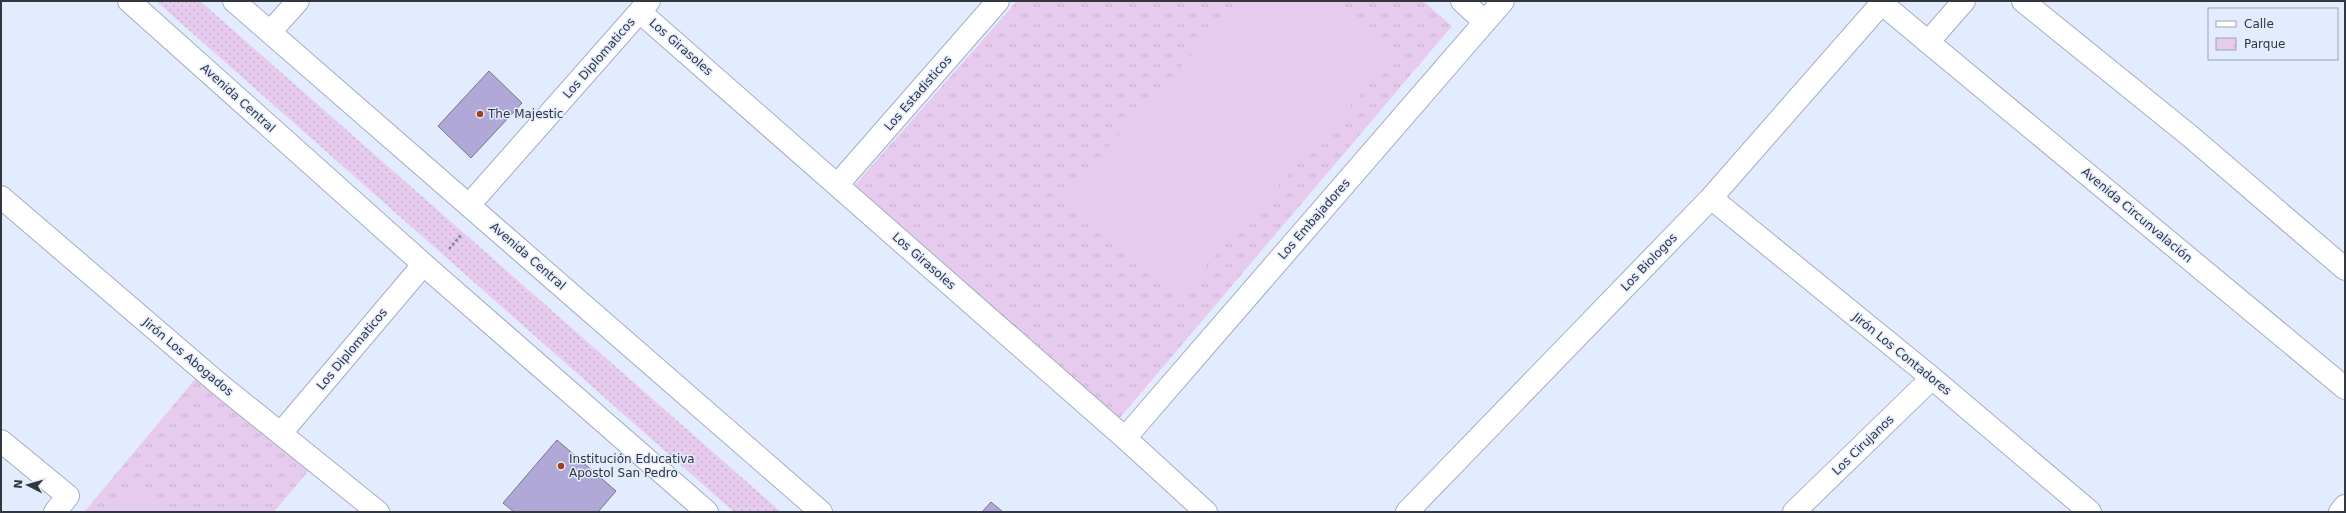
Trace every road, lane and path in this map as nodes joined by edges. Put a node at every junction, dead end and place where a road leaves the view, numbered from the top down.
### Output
1 (129, 1) edge
2 (234, 1) edge
3 (298, 1) edge
4 (998, 1) edge
5 (1462, 1) edge
6 (1503, 1) edge
7 (1964, 1) edge
8 (2023, 1) edge
9 (1880, 2) edge
10 (645, 6) edge
11 (1484, 22) junction
12 (270, 32) junction
13 (1928, 42) junction
14 (838, 184) junction
15 (1, 197) edge
16 (1711, 198) junction
17 (474, 209) junction
18 (427, 268) junction
19 (2345, 269) edge
20 (1932, 378) junction
21 (2345, 388) edge
22 (280, 433) junction
23 (1125, 438) junction
24 (1, 441) edge
25 (61, 504) edge
26 (2345, 506) edge
27 (378, 512) edge
28 (707, 512) edge
29 (821, 512) edge
30 (1206, 512) edge
31 (1407, 512) edge
32 (1794, 512) edge
33 (2090, 512) edge
34 (2340, 512) edge

1 - 18 street, Avenida Central
2 - 12 street, Avenida Central
3 - 12 street
4 - 14 street, Los Estadisticos
5 - 11 street
6 - 11 street, Los Embajadores
7 - 13 street
8 - 19 street
9 - 13 street, Avenida Circunvalación
9 - 16 street, Los Biologos
10 - 14 street, Los Girasoles
10 - 17 street, Los Diplomaticos
11 - 23 street, Los Embajadores
12 - 17 street, Avenida Central
13 - 21 street, Avenida Circunvalación
14 - 23 street, Los Girasoles
15 - 22 street, Jirón Los Abogados
16 - 20 street, Jirón Los Contadores
16 - 31 street, Los Biologos
17 - 18 path
17 - 29 street, Avenida Central
18 - 22 street, Los Diplomaticos
18 - 28 street, Avenida Central
20 - 32 street, Los Cirujanos
20 - 33 street, Jirón Los Contadores
22 - 27 street, Jirón Los Abogados
23 - 30 street, Los Girasoles
24 - 25 street
26 - 34 street

